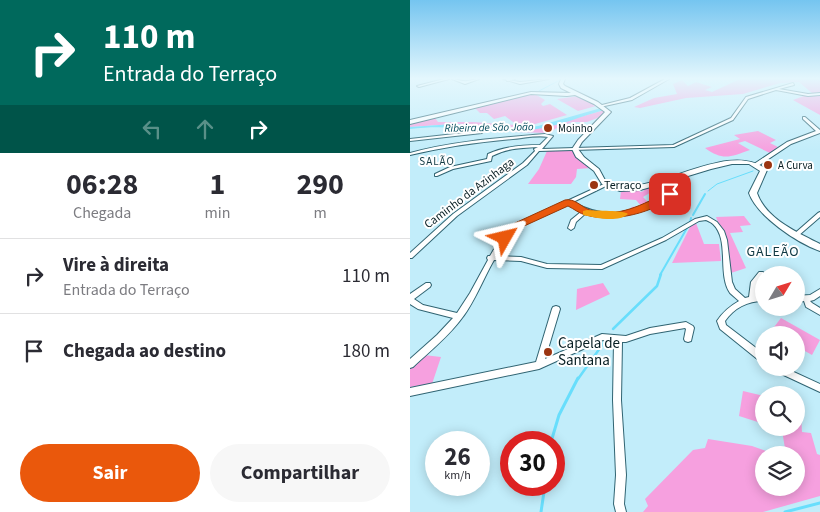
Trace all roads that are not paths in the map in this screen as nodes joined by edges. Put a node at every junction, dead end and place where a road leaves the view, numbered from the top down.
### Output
1 (488, 103) edge
2 (593, 103) edge
3 (619, 103) edge
4 (744, 103) edge
5 (603, 108) junction
6 (804, 118) dead end
7 (410, 122) edge
8 (820, 131) edge
9 (481, 132) dead end
10 (410, 140) edge
11 (538, 148) junction
12 (575, 149) junction
13 (410, 154) edge
14 (758, 165) junction
15 (437, 175) dead end
16 (606, 184) junction
17 (670, 194) dead end
18 (569, 202) junction
19 (584, 212) junction
20 (820, 214) edge
21 (571, 228) dead end
22 (796, 235) junction
23 (820, 248) edge
24 (410, 256) edge
25 (490, 258) junction
26 (755, 281) edge
27 (428, 285) dead end
28 (820, 292) edge
29 (752, 297) junction
30 (755, 297) edge
31 (410, 299) edge
32 (806, 300) joint
33 (744, 301) junction
34 (556, 309) dead end
35 (820, 312) edge
36 (459, 316) junction
37 (688, 339) dead end
38 (618, 340) junction
39 (755, 352) edge
40 (410, 364) edge
41 (539, 364) junction
42 (795, 376) edge
43 (820, 388) edge
44 (410, 392) edge
45 (621, 512) edge

1 - 7 main road
2 - 5 main road
3 - 5 street
4 - 12 street
5 - 12 main road
6 - 8 street
8 - 14 street
9 - 10 street
11 - 12 street
11 - 13 street
11 - 15 street
11 - 24 street, Caminho da Azinhaga
12 - 16 main road
14 - 16 main road
14 - 22 main road
16 - 18 street
17 - 19 street
18 - 19 street
18 - 25 street
19 - 21 street
20 - 22 street
22 - 23 main road
25 - 33 street
25 - 36 street
26 - 29 street
27 - 31 street
28 - 32 street
29 - 30 street
29 - 33 street
31 - 36 street
32 - 35 street
33 - 39 street
34 - 41 street
36 - 40 street
37 - 38 street
38 - 41 street
38 - 45 street
41 - 44 street
42 - 43 street

